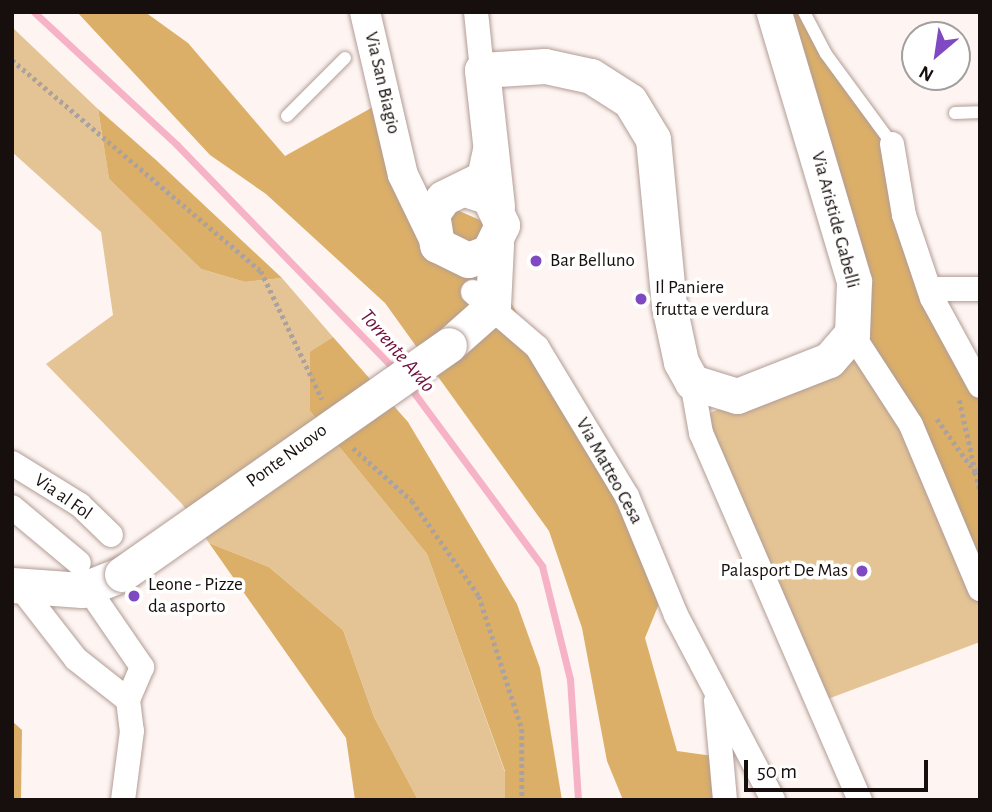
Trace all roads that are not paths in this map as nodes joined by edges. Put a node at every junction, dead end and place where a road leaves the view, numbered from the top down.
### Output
1 (365, 12) edge
2 (475, 12) edge
3 (775, 12) edge
4 (804, 12) edge
5 (345, 58) dead end
6 (482, 71) junction
7 (980, 112) edge
8 (955, 113) dead end
9 (287, 116) dead end
10 (892, 144) joint
11 (491, 149) junction
12 (398, 153) junction
13 (458, 191) junction
14 (497, 206) junction
15 (432, 234) junction
16 (496, 244) junction
17 (456, 259) junction
18 (932, 289) junction
19 (980, 289) edge
20 (483, 299) junction
21 (852, 334) junction
22 (692, 382) junction
23 (968, 386) edge
24 (12, 463) edge
25 (12, 507) edge
26 (111, 535) dead end
27 (79, 563) dead end
28 (16, 586) edge
29 (980, 589) edge
30 (97, 603) dead end
31 (709, 677) junction
32 (128, 700) junction
33 (123, 800) edge
34 (726, 800) edge
35 (773, 800) edge
36 (860, 800) edge

1 - 12 street, Via San Biagio
2 - 6 street
3 - 21 main road, Via Aristide Gabelli
4 - 10 lane
5 - 9 lane, Via San Biagio
6 - 11 main road
6 - 22 main road
7 - 8 lane
10 - 18 street
11 - 13 main road
11 - 14 main road
12 - 13 street, Via San Biagio
12 - 15 street, Via San Biagio
13 - 14 main road
13 - 15 main road
14 - 16 main road
15 - 17 main road
16 - 17 main road
16 - 20 main road
17 - 20 main road
18 - 19 street
18 - 23 street
20 - 28 main road, Ponte Nuovo, bridge
20 - 31 street, Via Matteo Cesa
21 - 22 main road
21 - 29 street
22 - 36 street
24 - 26 street, Via al Fol
25 - 27 street, Via al Fol
28 - 32 street
30 - 32 street
31 - 34 street, Via Matteo Cesa
31 - 35 street, Via Matteo Cesa
32 - 33 street

